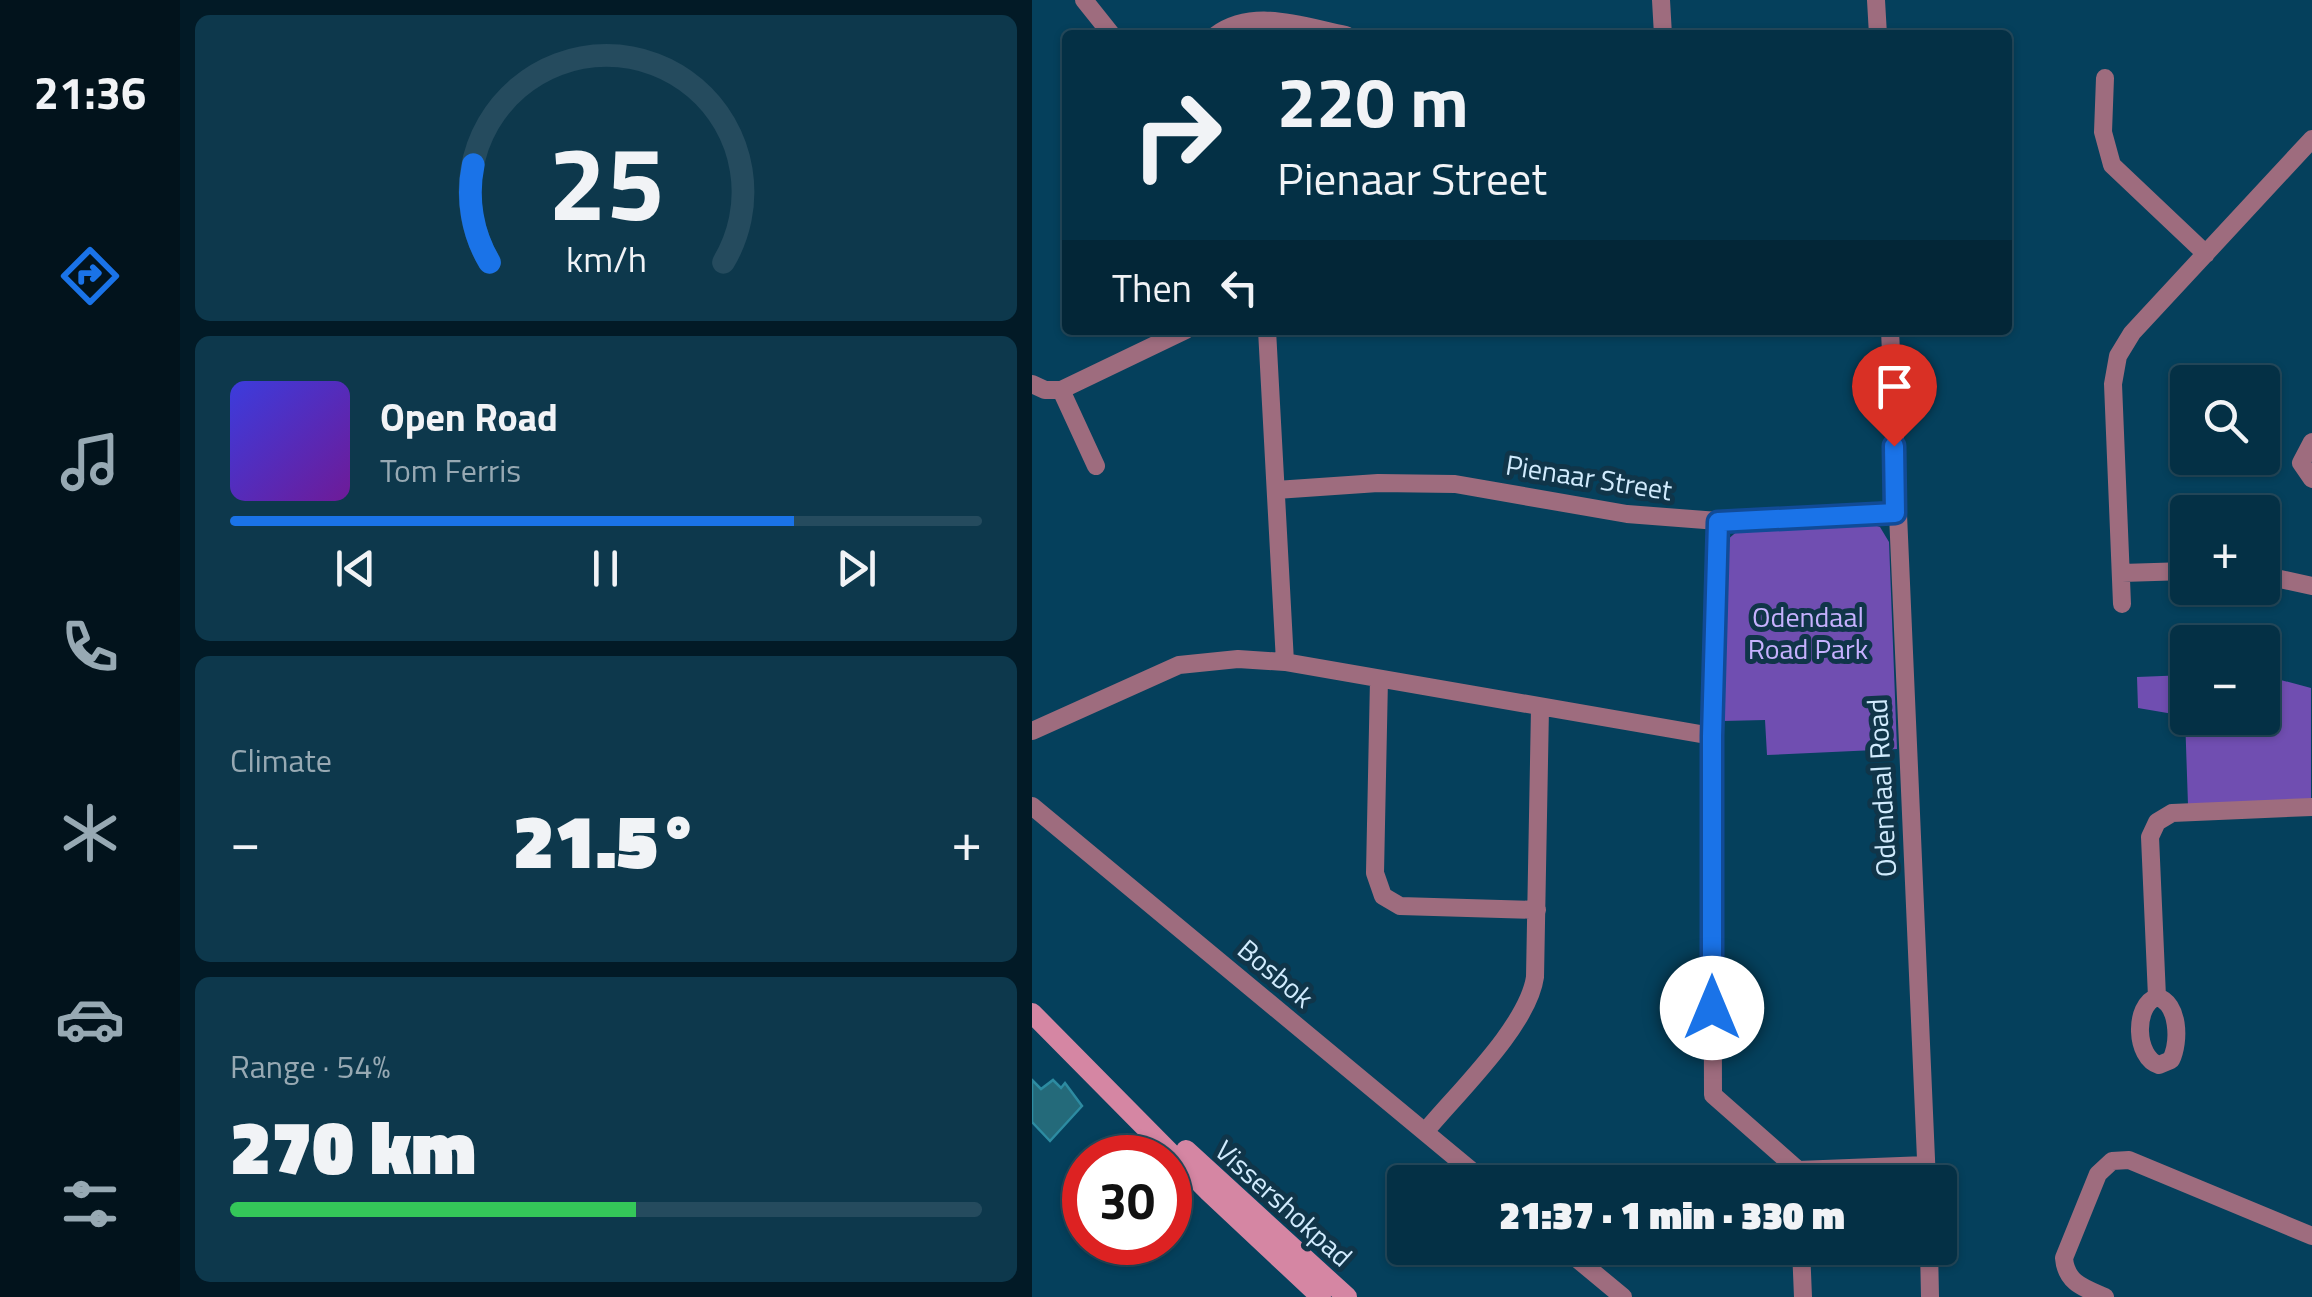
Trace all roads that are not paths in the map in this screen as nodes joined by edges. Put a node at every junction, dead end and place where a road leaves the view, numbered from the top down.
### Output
1 (1084, 0) edge
2 (1661, 0) edge
3 (1876, 0) edge
4 (1108, 30) edge
5 (1224, 30) edge
6 (1315, 30) edge
7 (1663, 30) edge
8 (1878, 30) edge
9 (2106, 78) dead end
10 (2312, 139) edge
11 (2206, 254) junction
12 (1176, 335) edge
13 (1267, 335) edge
14 (1890, 335) edge
15 (1035, 386) edge
16 (1061, 390) junction
17 (2312, 442) edge
18 (1096, 466) dead end
19 (2312, 479) edge
20 (1276, 490) junction
21 (1895, 513) junction
22 (1718, 522) junction
23 (2170, 572) edge
24 (2122, 573) junction
25 (2280, 580) edge
26 (2312, 586) edge
27 (2122, 604) dead end
28 (1285, 662) junction
29 (1379, 679) junction
30 (1540, 708) junction
31 (1032, 730) edge
32 (1712, 736) junction
33 (1032, 806) edge
34 (2312, 807) edge
35 (1536, 910) junction
36 (2157, 996) dead end
37 (1032, 1013) edge
38 (1093, 1071) junction
39 (1425, 1132) junction
40 (1465, 1165) edge
41 (1786, 1165) edge
42 (1926, 1165) edge
43 (2312, 1236) edge
44 (1584, 1265) edge
45 (1802, 1265) edge
46 (1929, 1265) edge
47 (1321, 1297) edge
48 (1347, 1297) edge
49 (1623, 1297) edge
50 (1804, 1297) edge
51 (1930, 1297) edge
52 (2105, 1297) edge

1 - 4 street
2 - 7 street
3 - 8 street
5 - 6 street
9 - 11 street
10 - 11 street
11 - 24 street
12 - 16 street
13 - 20 street
14 - 21 street, Odendaal Road
15 - 16 street
16 - 18 street
17 - 19 street
20 - 22 street, Pienaar Street
20 - 28 street
21 - 22 street, Pienaar Street
21 - 42 street, Odendaal Road
22 - 32 street
23 - 24 street
24 - 27 street
25 - 26 street
28 - 29 street
28 - 31 street
29 - 30 street
29 - 35 street
30 - 32 street
30 - 35 street
32 - 41 street
33 - 39 street, Bosbok
34 - 36 street
35 - 39 street
37 - 38 main road, Vissershokpad
38 - 47 main road, Vissershokpad
38 - 48 main road, Vissershokpad
39 - 40 street, Bosbok
43 - 52 street
44 - 49 street
45 - 50 street
46 - 51 street

